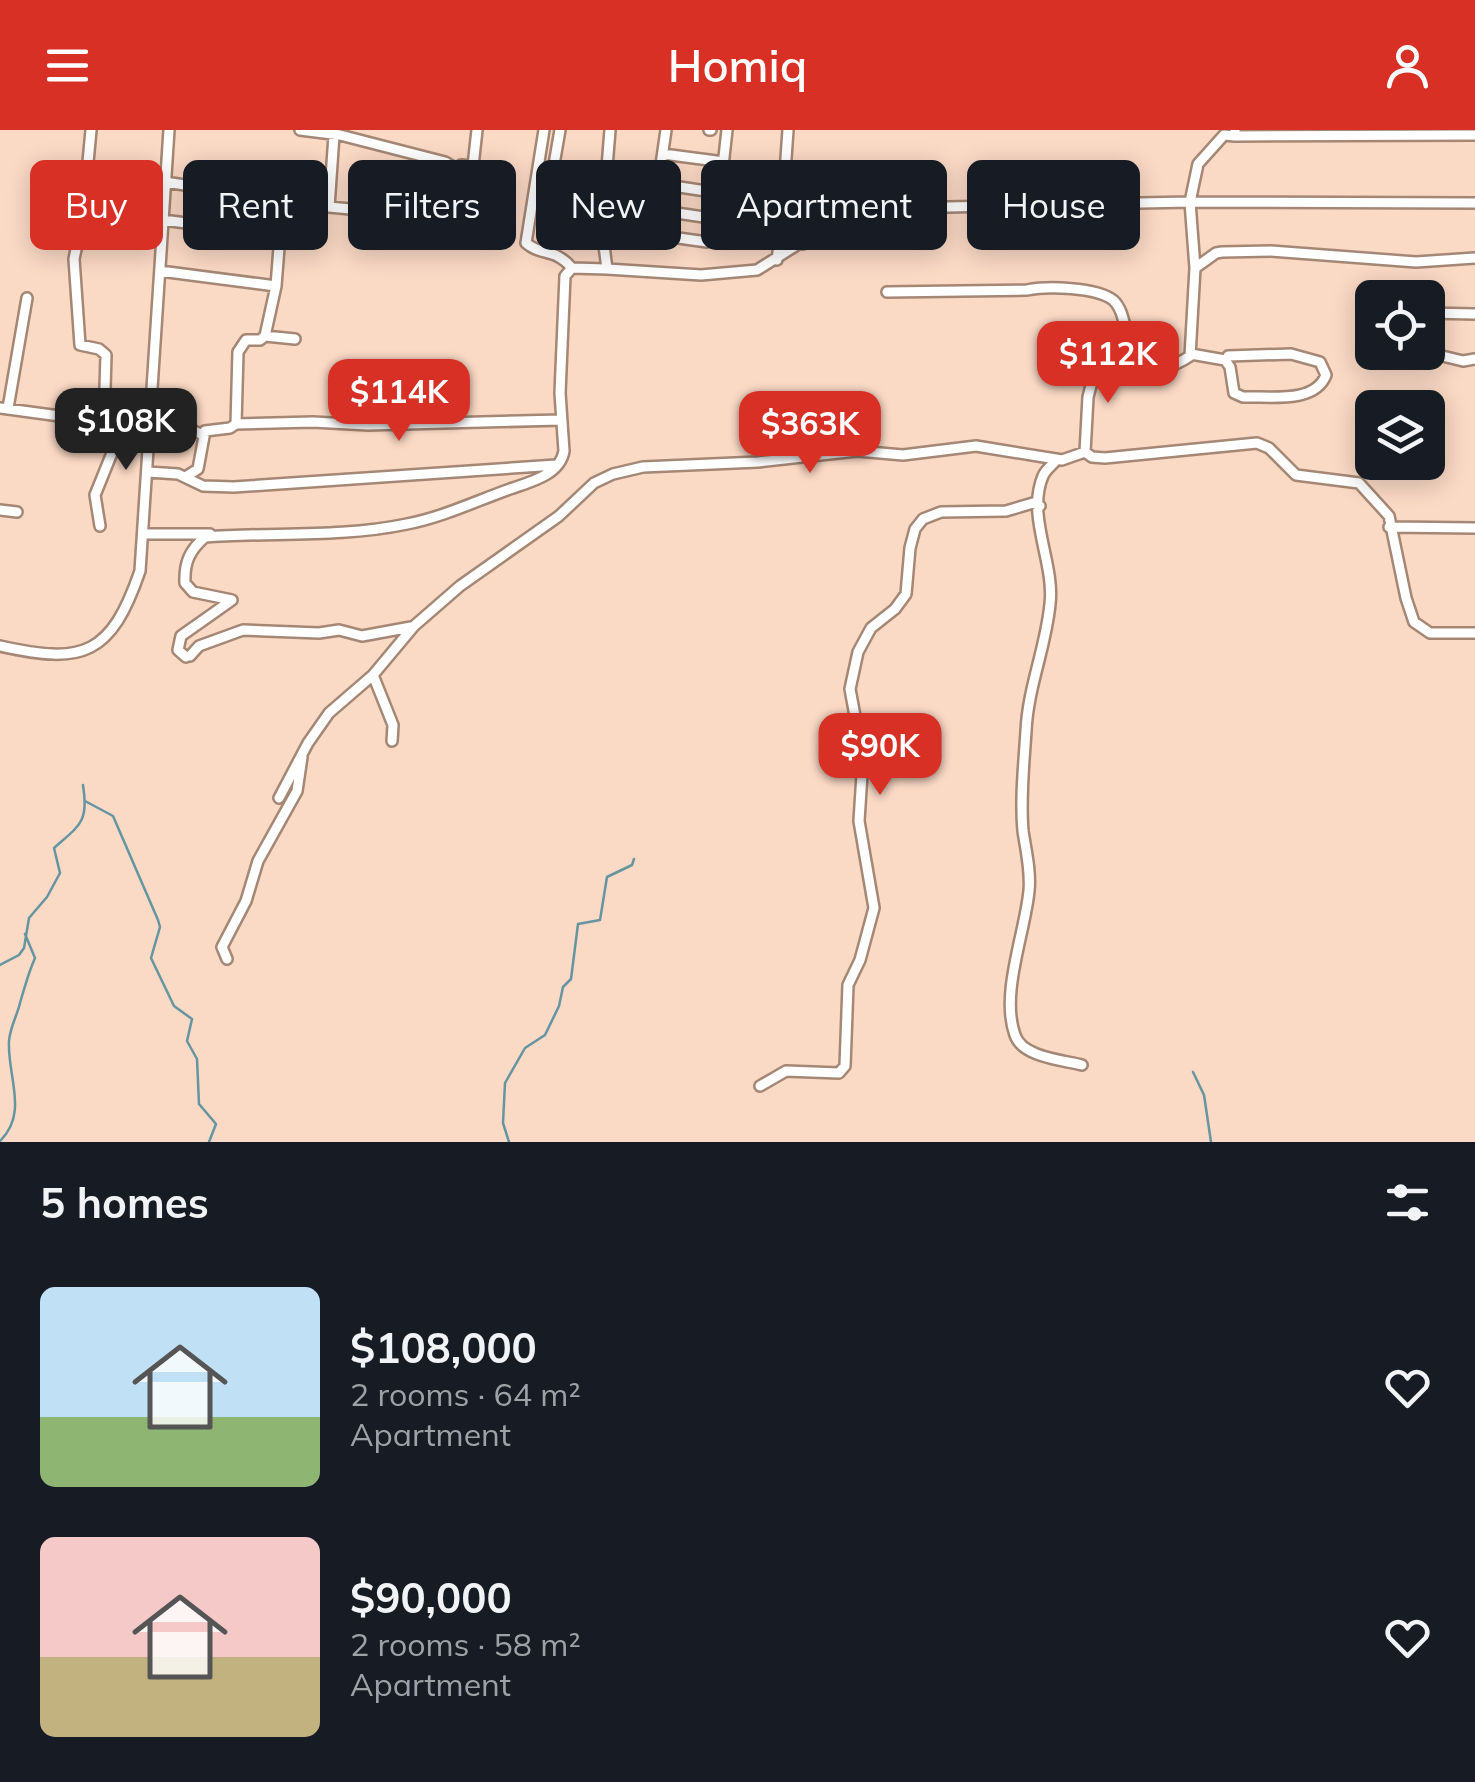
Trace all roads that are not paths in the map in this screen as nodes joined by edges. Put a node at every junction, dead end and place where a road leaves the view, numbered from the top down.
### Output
1 (88, 130) edge
2 (169, 130) edge
3 (300, 130) edge
4 (477, 130) edge
5 (544, 130) edge
6 (560, 130) edge
7 (610, 130) edge
8 (666, 130) edge
9 (711, 130) edge
10 (788, 130) edge
11 (727, 131) edge
12 (339, 133) edge
13 (1235, 133) edge
14 (1475, 136) edge
15 (663, 154) junction
16 (438, 160) edge
17 (474, 160) edge
18 (556, 160) edge
19 (607, 160) edge
20 (662, 160) edge
21 (709, 160) edge
22 (724, 160) edge
23 (786, 160) edge
24 (166, 182) junction
25 (183, 185) edge
26 (1190, 202) junction
27 (1475, 204) edge
28 (947, 206) edge
29 (328, 208) joint
30 (348, 210) edge
31 (163, 220) joint
32 (183, 223) edge
33 (161, 250) edge
34 (279, 250) edge
35 (605, 250) edge
36 (778, 250) edge
37 (793, 250) edge
38 (1475, 258) edge
39 (777, 260) junction
40 (572, 268) junction
41 (1196, 268) junction
42 (607, 269) junction
43 (160, 271) junction
44 (276, 286) junction
45 (887, 292) dead end
46 (27, 298) dead end
47 (1445, 313) edge
48 (1475, 314) edge
49 (265, 336) junction
50 (295, 339) dead end
51 (1191, 354) junction
52 (1228, 356) dead end
53 (1445, 357) edge
54 (1475, 359) edge
55 (1129, 367) junction
56 (4, 408) edge
57 (561, 420) junction
58 (152, 421) junction
59 (109, 422) junction
60 (236, 424) junction
61 (203, 435) junction
62 (1085, 452) junction
63 (1057, 459) junction
64 (556, 465) junction
65 (148, 472) junction
66 (186, 476) junction
67 (1040, 506) junction
68 (0, 510) edge
69 (17, 512) dead end
70 (100, 526) dead end
71 (372, 528) junction
72 (1389, 528) junction
73 (1475, 528) edge
74 (144, 534) junction
75 (414, 626) junction
76 (1475, 632) edge
77 (0, 646) edge
78 (373, 675) junction
79 (392, 741) dead end
80 (302, 757) junction
81 (279, 798) dead end
82 (227, 959) dead end
83 (1082, 1065) dead end
84 (760, 1086) dead end

1 - 59 street
2 - 24 street
3 - 12 street
4 - 17 street
5 - 40 street
6 - 18 street
7 - 19 street
8 - 15 street
9 - 11 street
10 - 23 street
11 - 22 street
12 - 16 street
12 - 29 street
13 - 14 street
13 - 26 street
15 - 20 street
15 - 21 street
24 - 25 street
24 - 31 street
26 - 27 street
26 - 28 street
26 - 41 street
29 - 30 street
31 - 32 street
33 - 43 street
34 - 44 street
35 - 42 street
36 - 39 street
37 - 39 street
38 - 41 street
39 - 42 street
40 - 42 street
40 - 57 street
41 - 51 street
43 - 44 street
43 - 58 street
44 - 49 street
45 - 55 street
46 - 56 street
47 - 48 street
49 - 50 street
49 - 60 street
51 - 52 street
51 - 55 street
53 - 54 street
55 - 62 street
56 - 59 street
57 - 60 street
57 - 64 street
58 - 59 street
58 - 61 street
58 - 65 street
59 - 70 street
60 - 61 street
61 - 66 street
62 - 63 street
62 - 72 street
63 - 67 street
63 - 75 street
64 - 66 street
64 - 71 street
65 - 66 street
65 - 74 street
67 - 83 street
67 - 84 street
68 - 69 street
71 - 74 street
71 - 75 street
72 - 73 street
72 - 76 street
74 - 77 street
75 - 78 street
78 - 79 street
78 - 80 street
80 - 81 street
80 - 82 street

